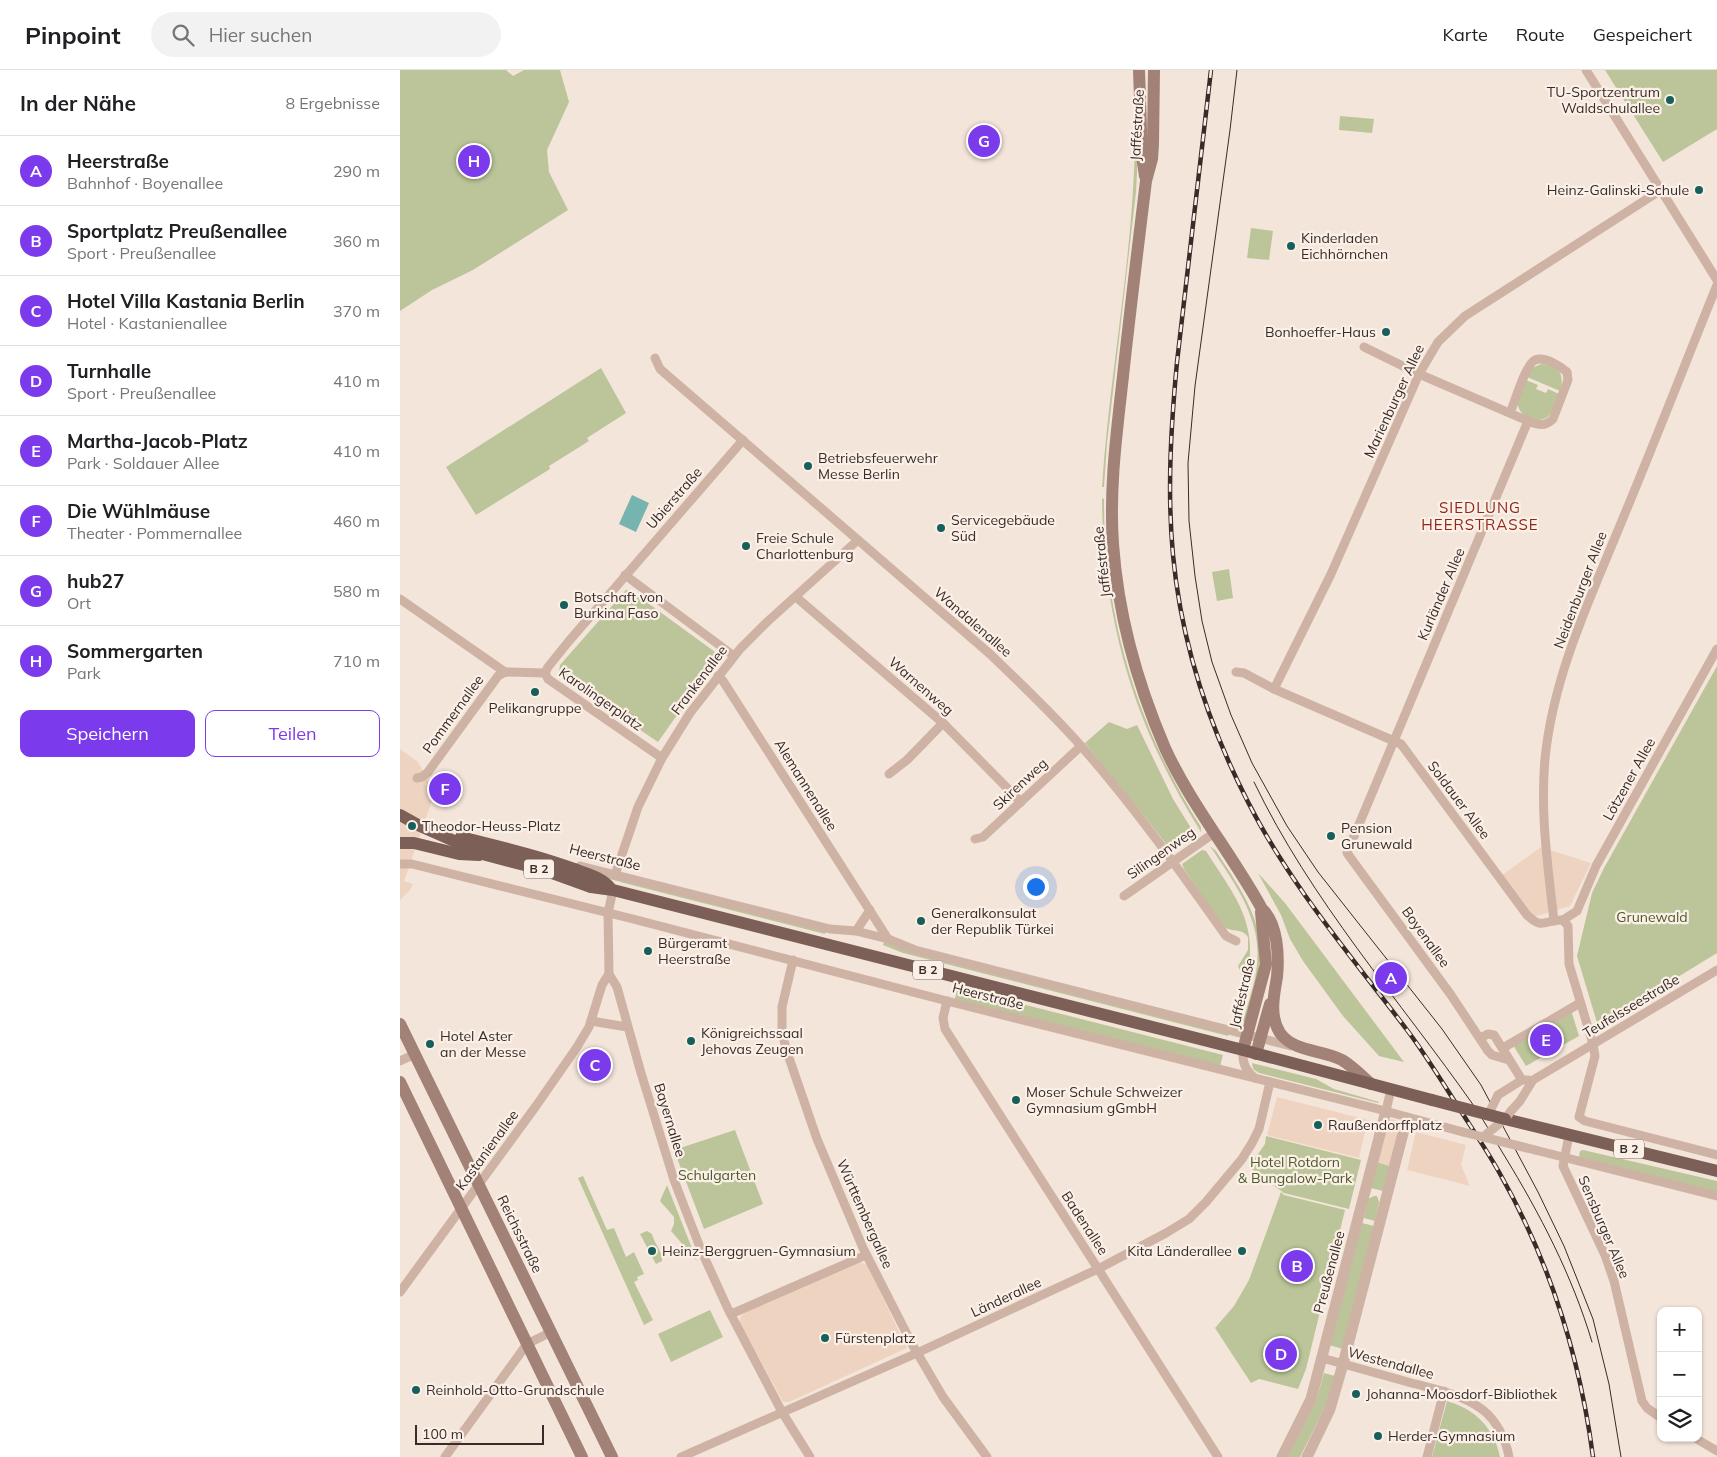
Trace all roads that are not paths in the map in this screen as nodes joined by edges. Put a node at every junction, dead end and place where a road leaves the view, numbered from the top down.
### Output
1 (1140, 70) edge
2 (1154, 70) edge
3 (1586, 70) edge
4 (1146, 181) junction
5 (1661, 190) junction
6 (1717, 280) edge
7 (1717, 285) edge
8 (1364, 347) dead end
9 (655, 358) dead end
10 (1419, 374) junction
11 (1510, 413) junction
12 (1528, 421) junction
13 (743, 440) junction
14 (858, 540) junction
15 (625, 575) junction
16 (796, 597) junction
17 (400, 599) edge
18 (1717, 649) edge
19 (734, 656) junction
20 (505, 672) junction
21 (1236, 672) dead end
22 (545, 673) junction
23 (718, 676) junction
24 (1274, 690) junction
25 (943, 723) junction
26 (1394, 741) junction
27 (1081, 746) junction
28 (662, 758) junction
29 (889, 774) dead end
30 (417, 778) dead end
31 (1021, 802) junction
32 (400, 815) edge
33 (433, 831) junction
34 (1214, 833) junction
35 (975, 839) dead end
36 (400, 843) edge
37 (1347, 853) joint
38 (486, 855) junction
39 (550, 860) junction
40 (1174, 861) junction
41 (400, 864) edge
42 (614, 875) junction
43 (613, 890) junction
44 (1124, 896) dead end
45 (1262, 909) junction
46 (870, 910) junction
47 (608, 913) junction
48 (1558, 920) junction
49 (856, 931) junction
50 (888, 939) junction
51 (1236, 941) dead end
52 (792, 960) junction
53 (1717, 970) edge
54 (609, 974) junction
55 (1274, 992) junction
56 (947, 1001) junction
57 (1580, 1002) junction
58 (591, 1021) junction
59 (400, 1024) edge
60 (627, 1027) junction
61 (1248, 1035) junction
62 (1261, 1038) junction
63 (1480, 1038) junction
64 (1593, 1044) junction
65 (1299, 1048) junction
66 (1503, 1048) junction
67 (1243, 1050) junction
68 (415, 1054) junction
69 (1256, 1054) junction
70 (1509, 1060) junction
71 (400, 1061) edge
72 (1256, 1078) junction
73 (1522, 1080) junction
74 (1533, 1080) junction
75 (400, 1082) edge
76 (1270, 1082) junction
77 (1371, 1084) junction
78 (1391, 1089) junction
79 (1386, 1111) junction
80 (1488, 1114) junction
81 (1511, 1117) junction
82 (1407, 1118) junction
83 (1569, 1135) junction
84 (1483, 1137) junction
85 (1717, 1154) edge
86 (1564, 1157) junction
87 (1717, 1171) edge
88 (478, 1184) junction
89 (1717, 1196) edge
90 (461, 1208) junction
91 (866, 1255) junction
92 (1098, 1269) junction
93 (400, 1292) edge
94 (731, 1314) junction
95 (551, 1332) junction
96 (527, 1344) junction
97 (917, 1353) junction
98 (1322, 1358) junction
99 (1344, 1364) junction
100 (1444, 1392) junction
101 (782, 1412) junction
102 (1657, 1415) edge
103 (1702, 1442) edge
104 (1717, 1451) edge
105 (445, 1457) edge
106 (582, 1457) edge
107 (612, 1457) edge
108 (681, 1457) edge
109 (810, 1457) edge
110 (987, 1457) edge
111 (1218, 1457) edge
112 (1282, 1457) edge
113 (1307, 1457) edge
114 (1427, 1457) edge
115 (1509, 1457) edge

1 - 4 main road, Jafféstraße
2 - 4 main road, Jafféstraße
3 - 5 street
4 - 34 main road, Jafféstraße
5 - 6 street
5 - 10 street, Marienburger Allee
7 - 48 street, Neidenburger Allee
8 - 10 street
9 - 13 street, Wandalenallee
10 - 11 street
10 - 24 street, Marienburger Allee
11 - 12 street
11 - 12 street
12 - 26 street, Kurländer Allee
13 - 14 street, Wandalenallee
13 - 15 street, Ubierstraße
14 - 16 street, Frankenallee
14 - 27 street, Wandalenallee
15 - 19 street
15 - 22 street, Karolingerplatz
16 - 19 street, Frankenallee
16 - 25 street, Warnenweg
17 - 20 street
18 - 48 street, Lötzener Allee
19 - 23 street, Frankenallee
20 - 22 street, Pommernallee
20 - 30 street, Pommernallee
21 - 24 street, Soldauer Allee
22 - 28 street, Karolingerplatz
23 - 28 street, Frankenallee
23 - 46 street, Alemannenallee
24 - 26 street, Soldauer Allee
25 - 29 street
25 - 31 street, Warnenweg
26 - 37 street, Kurländer Allee
26 - 48 street, Soldauer Allee
27 - 31 street, Skirenweg
27 - 40 street, Wandalenallee
28 - 42 street, Frankenallee
31 - 35 street, Skirenweg
32 - 33 main road, Heerstraße / B 2
33 - 38 main road, Heerstraße / B 2
33 - 39 main road, Heerstraße / B 2
34 - 40 street, Silingenweg
34 - 45 main road, Jafféstraße
36 - 38 main road, Heerstraße / B 2
37 - 63 street, Boyenallee
38 - 43 main road, Heerstraße / B 2
39 - 42 street, Heerstraße
39 - 43 main road, Heerstraße / B 2
40 - 44 street, Silingenweg
40 - 51 street, Wandalenallee
41 - 47 street, Heerstraße
42 - 49 street, Heerstraße
43 - 47 street
43 - 67 main road, Heerstraße / B 2
45 - 55 main road, Jafféstraße
45 - 61 main road, Jafféstraße
46 - 49 street
46 - 50 street, Alemannenallee
47 - 52 street, Heerstraße
47 - 54 street, Bayernallee
48 - 57 street
49 - 50 street, Heerstraße
50 - 61 street, Heerstraße
52 - 56 street, Heerstraße
52 - 91 street, Württembergallee
53 - 64 street, Teufelsseestraße
54 - 58 street, Kastanienallee
54 - 60 street, Bayernallee
55 - 62 main road, Jafféstraße
55 - 65 main road, Jafféstraße
56 - 72 street, Heerstraße
56 - 92 street, Badenallee
57 - 64 street
57 - 66 street
58 - 60 street
58 - 88 street, Kastanienallee
59 - 68 main road, Reichsstraße
60 - 94 street, Bayernallee
61 - 62 street, Heerstraße
61 - 67 main road, Jafféstraße
62 - 65 street, Heerstraße
62 - 69 main road, Jafféstraße
63 - 66 street
63 - 70 street, Boyenallee
64 - 74 street, Teufelsseestraße
64 - 85 street
65 - 77 main road, Heerstraße
66 - 70 street
67 - 69 main road, Heerstraße / B 2
67 - 72 street
68 - 71 street
68 - 88 main road, Reichsstraße
69 - 77 main road, Heerstraße / B 2
70 - 73 street
72 - 76 street, Heerstraße
73 - 74 street
73 - 80 street, bridge
74 - 81 street, Teufelsseestraße
75 - 90 main road
76 - 79 street, Heerstraße
76 - 92 street, Länderallee
77 - 78 main road, Heerstraße / B 2
78 - 79 street, Preußenallee
78 - 80 main road, Heerstraße / B 2, bridge
79 - 82 street, Heerstraße
79 - 98 street, Preußenallee
80 - 81 main road, Heerstraße / B 2, bridge
81 - 83 main road, Heerstraße / B 2
81 - 84 street, Teufelsseestraße, bridge
82 - 84 street, Heerstraße, bridge
82 - 99 street
83 - 86 street
83 - 87 main road, Heerstraße / B 2
84 - 86 street, Heerstraße, bridge
86 - 89 street, Heerstraße
86 - 102 street, Sensburger Allee
88 - 90 street, Kastanienallee
88 - 95 main road, Reichsstraße
90 - 93 street, Kastanienallee
90 - 96 main road
91 - 94 street
91 - 97 street, Württembergallee
92 - 97 street, Länderallee
92 - 111 street, Badenallee
94 - 101 street, Bayernallee
95 - 96 street
95 - 107 main road, Reichsstraße
96 - 105 street
96 - 106 main road
97 - 101 street, Länderallee
97 - 110 street, Württembergallee
98 - 99 street, Westendallee
98 - 112 street, Preußenallee
99 - 100 street, Westendallee
99 - 113 street
100 - 114 street
100 - 115 street, Westendallee
101 - 108 street, Länderallee
101 - 109 street, Bayernallee
103 - 104 street

